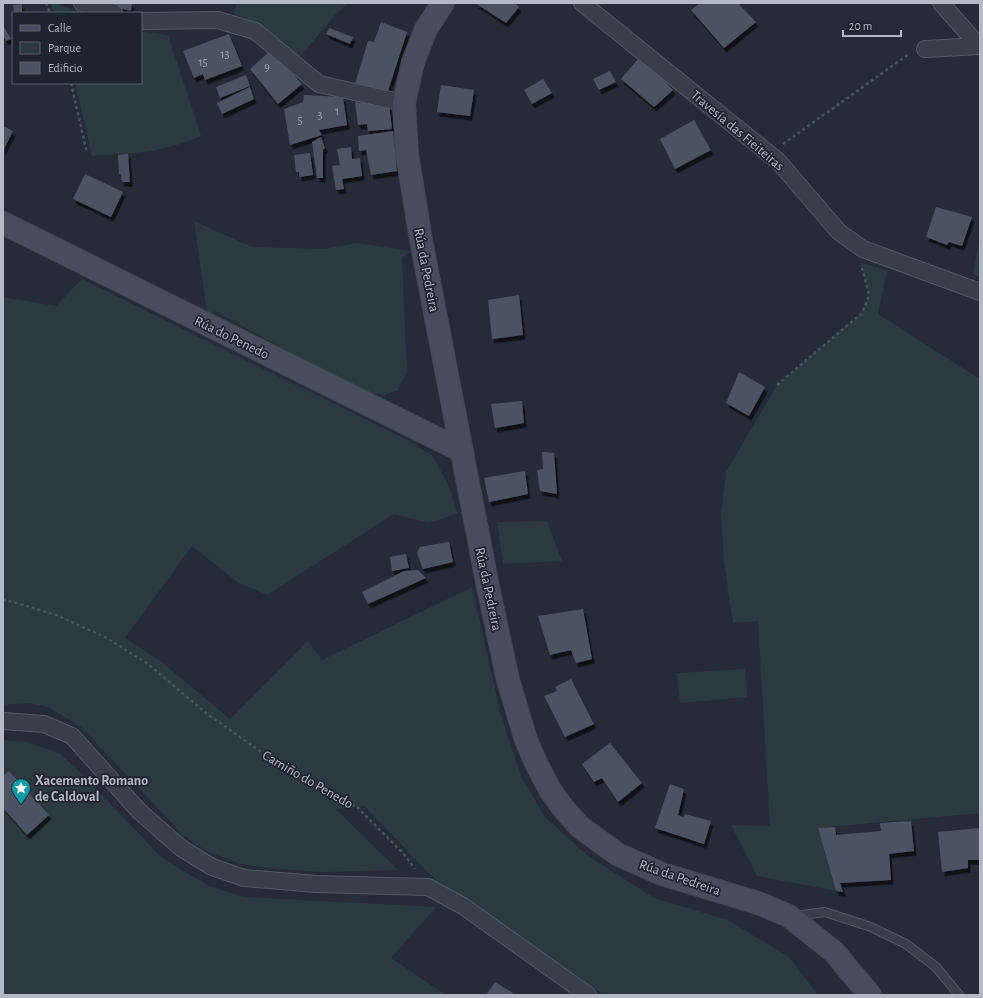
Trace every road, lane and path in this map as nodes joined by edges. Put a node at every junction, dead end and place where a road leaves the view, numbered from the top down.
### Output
1 (82, 3) edge
2 (443, 3) edge
3 (582, 3) edge
4 (941, 3) edge
5 (111, 12) edge
6 (142, 21) edge
7 (980, 46) edge
8 (925, 50) joint
9 (71, 84) edge
10 (404, 103) junction
11 (769, 153) junction
12 (86, 154) dead end
13 (3, 223) edge
14 (855, 243) junction
15 (980, 292) edge
16 (777, 385) dead end
17 (462, 451) junction
18 (3, 599) edge
19 (3, 721) edge
20 (428, 887) junction
21 (789, 916) junction
22 (588, 995) edge
23 (870, 995) edge
24 (959, 995) edge

1 - 5 street
2 - 10 street, Rúa da Pedreira
3 - 11 street, Travesía das Fieiteiras
4 - 7 street
6 - 10 street
7 - 8 street
8 - 11 path
9 - 12 path
10 - 17 street, Rúa da Pedreira
11 - 14 street, Travesía das Fieiteiras
13 - 17 street, Rúa do Penedo
14 - 15 street, Travesía das Fieiteiras
14 - 16 path
17 - 21 street, Rúa da Pedreira
18 - 20 path, Camiño do Penedo
19 - 20 street
20 - 22 street
21 - 23 street, Rúa da Pedreira
21 - 24 lane

